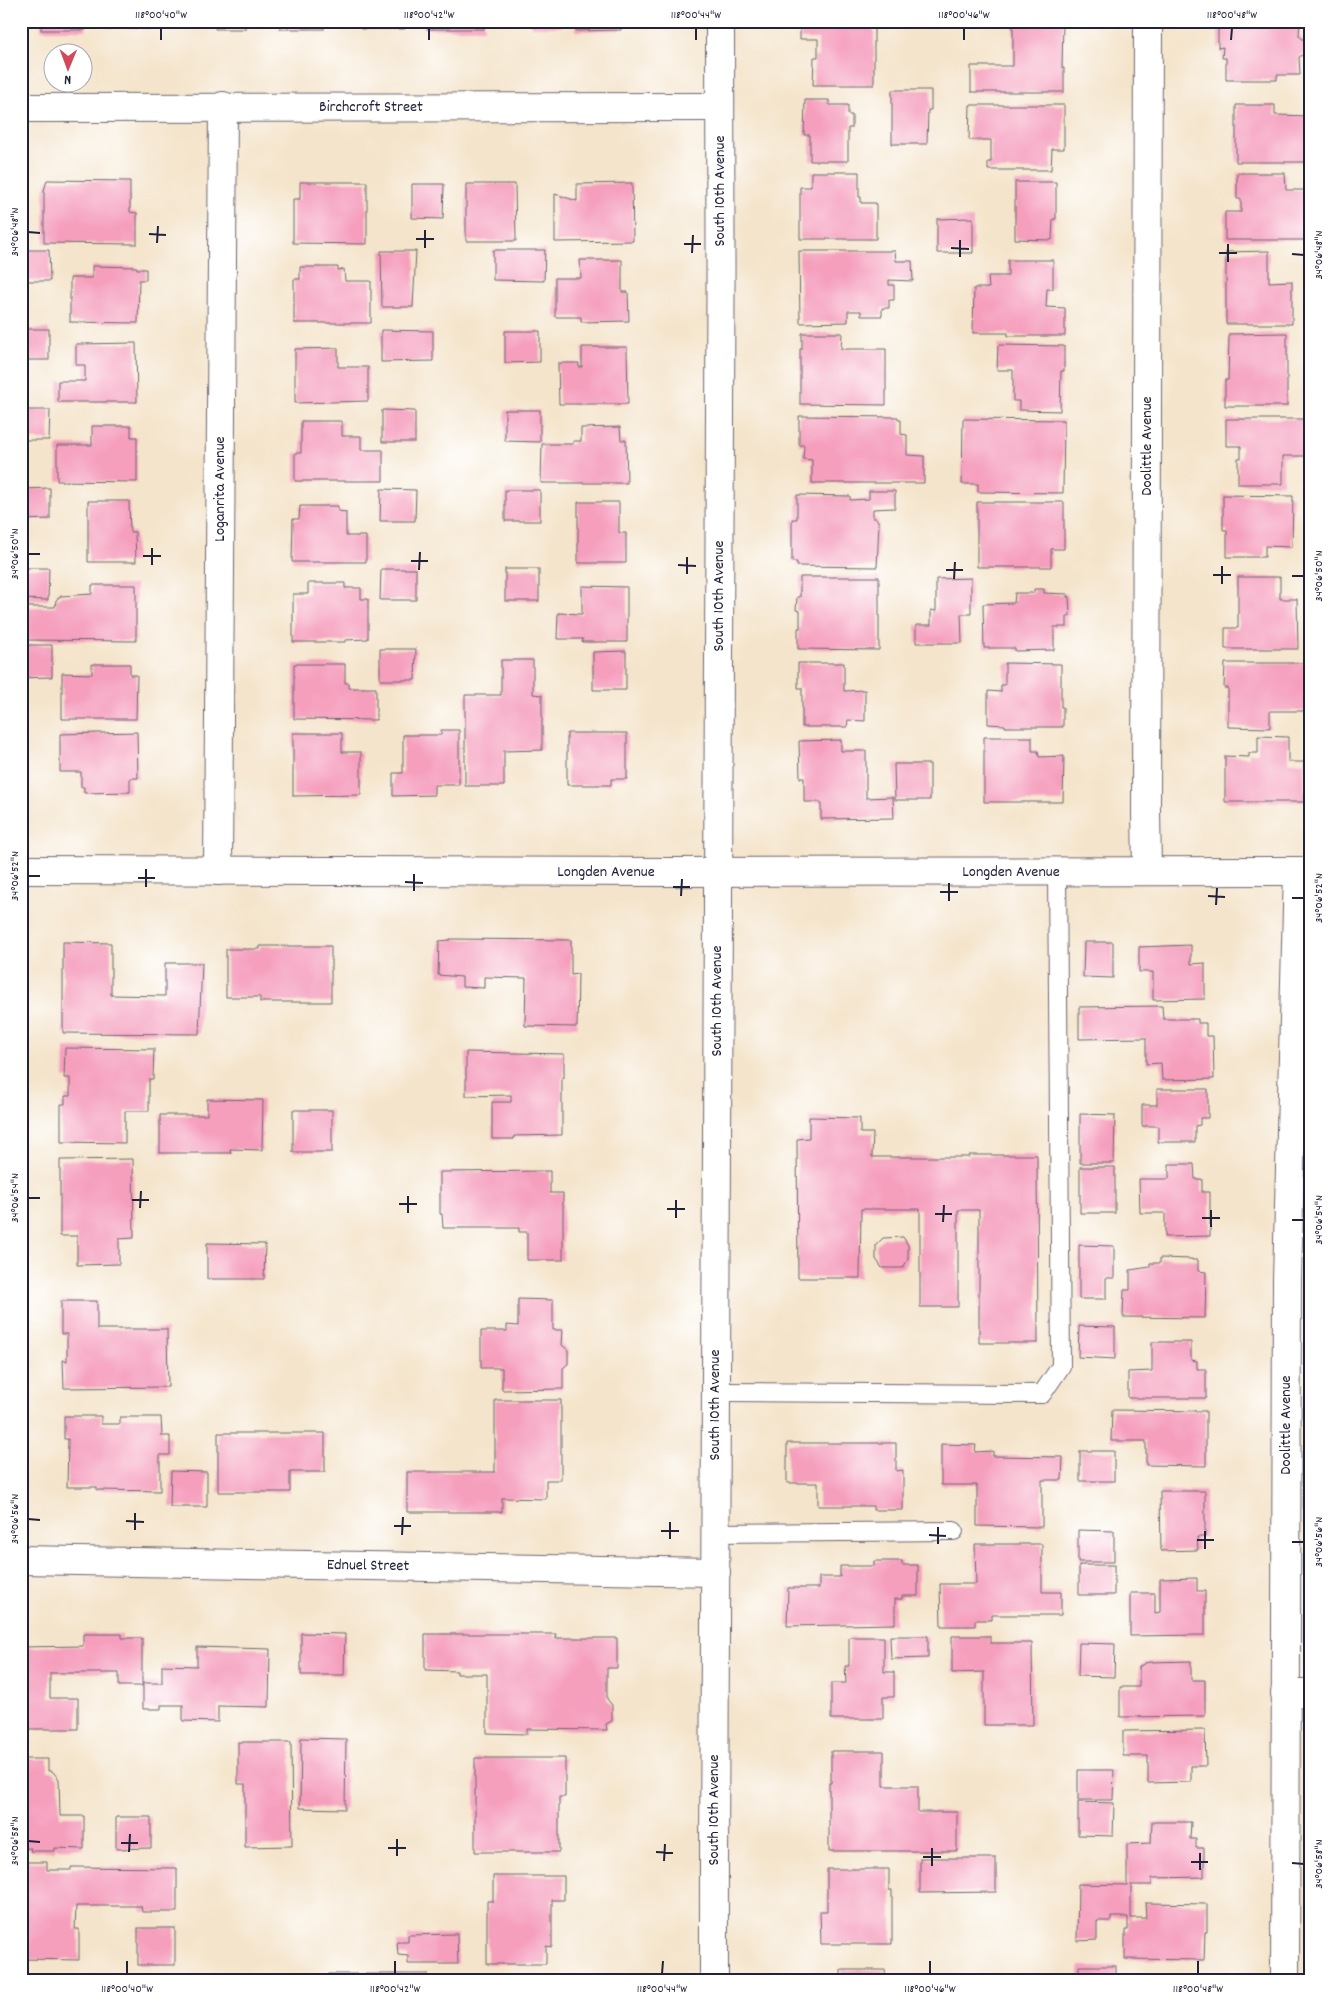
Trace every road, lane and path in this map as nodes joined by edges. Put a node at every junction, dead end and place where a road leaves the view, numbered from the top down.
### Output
1 (720, 21) edge
2 (1148, 21) edge
3 (223, 106) junction
4 (21, 108) edge
5 (720, 108) junction
6 (21, 870) edge
7 (1148, 870) junction
8 (218, 871) junction
9 (1304, 871) edge
10 (719, 872) junction
11 (1057, 872) junction
12 (1299, 1280) edge
13 (715, 1392) junction
14 (954, 1531) dead end
15 (714, 1533) junction
16 (21, 1560) edge
17 (716, 1572) junction
18 (1298, 1694) edge
19 (714, 1980) edge
20 (1284, 1980) edge

1 - 5 street, South 10th Avenue
2 - 7 street, Doolittle Avenue
3 - 4 street, Birchcroft Street
3 - 5 street, Birchcroft Street
3 - 8 street, Loganrita Avenue
5 - 10 street, South 10th Avenue
6 - 8 street, Longden Avenue
7 - 9 street, Longden Avenue
7 - 11 street, Longden Avenue
8 - 10 street, Longden Avenue
9 - 12 street, Doolittle Avenue
10 - 11 street, Longden Avenue
10 - 13 street, South 10th Avenue
11 - 13 lane
12 - 18 street, Doolittle Avenue
13 - 15 street, South 10th Avenue
14 - 15 lane
15 - 17 street, South 10th Avenue
16 - 17 street, Ednuel Street
17 - 19 street, South 10th Avenue
18 - 20 street, Doolittle Avenue

